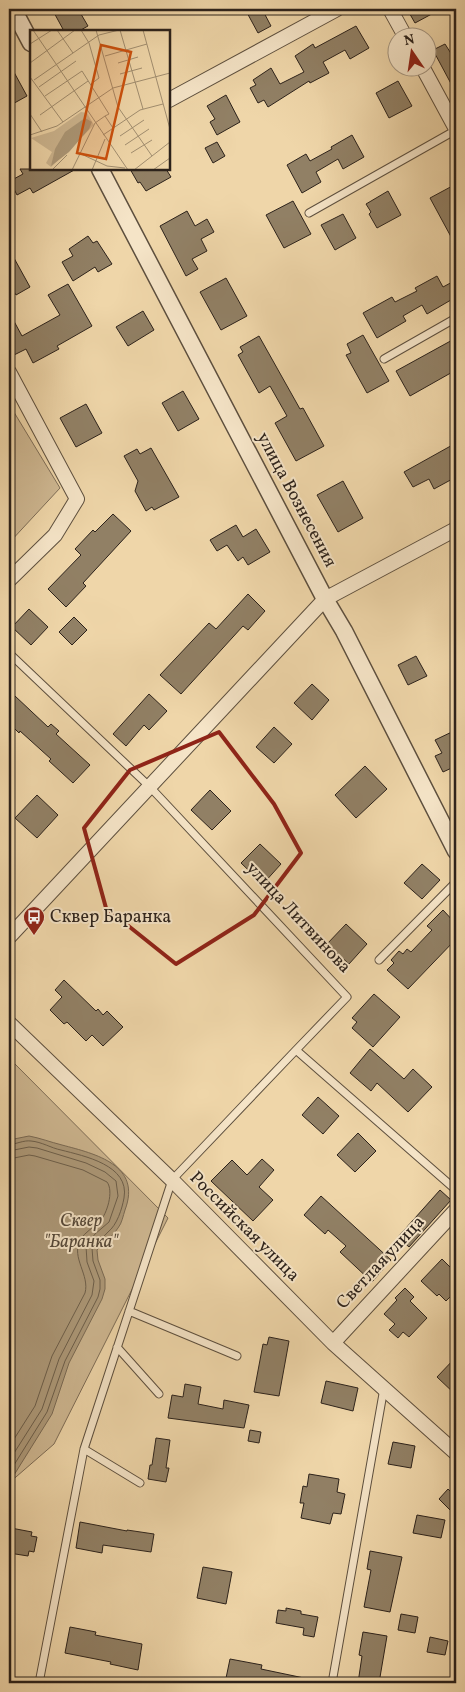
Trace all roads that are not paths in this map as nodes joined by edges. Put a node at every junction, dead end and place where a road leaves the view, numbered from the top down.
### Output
1 (12, 9) edge
2 (337, 9) edge
3 (390, 9) edge
4 (400, 28) edge
5 (30, 41) edge
6 (428, 78) edge
7 (170, 99) edge
8 (456, 129) edge
9 (101, 170) edge
10 (308, 213) dead end
11 (456, 318) edge
12 (384, 359) dead end
13 (9, 372) edge
14 (456, 529) edge
15 (9, 580) edge
16 (325, 599) junction
17 (9, 652) edge
18 (150, 787) junction
19 (456, 851) edge
20 (456, 882) edge
21 (9, 937) edge
22 (379, 960) dead end
23 (9, 1023) edge
24 (296, 1050) junction
25 (172, 1180) junction
26 (456, 1190) edge
27 (456, 1210) edge
28 (129, 1311) junction
29 (333, 1343) junction
30 (117, 1348) junction
31 (237, 1356) dead end
32 (384, 1388) junction
33 (159, 1394) dead end
34 (84, 1449) junction
35 (456, 1453) edge
36 (140, 1484) dead end
37 (39, 1683) edge
38 (332, 1683) edge

1 - 5 street
2 - 7 street
3 - 4 street
6 - 8 street
8 - 10 lane
9 - 16 street, улица Вознесения
11 - 12 lane
13 - 15 street
14 - 16 street
16 - 18 street
16 - 19 street, улица Вознесения
17 - 18 lane
18 - 21 street
18 - 24 lane, улица Литвинова
20 - 22 lane
23 - 25 street, Российская улица
24 - 25 lane
24 - 26 lane
25 - 28 lane
25 - 29 street, Российская улица
27 - 29 street, Светлая улица
28 - 30 lane
28 - 31 lane
29 - 32 street, Российская улица
30 - 33 lane
30 - 34 lane
32 - 35 street, Российская улица
32 - 38 lane
34 - 36 lane
34 - 37 lane

